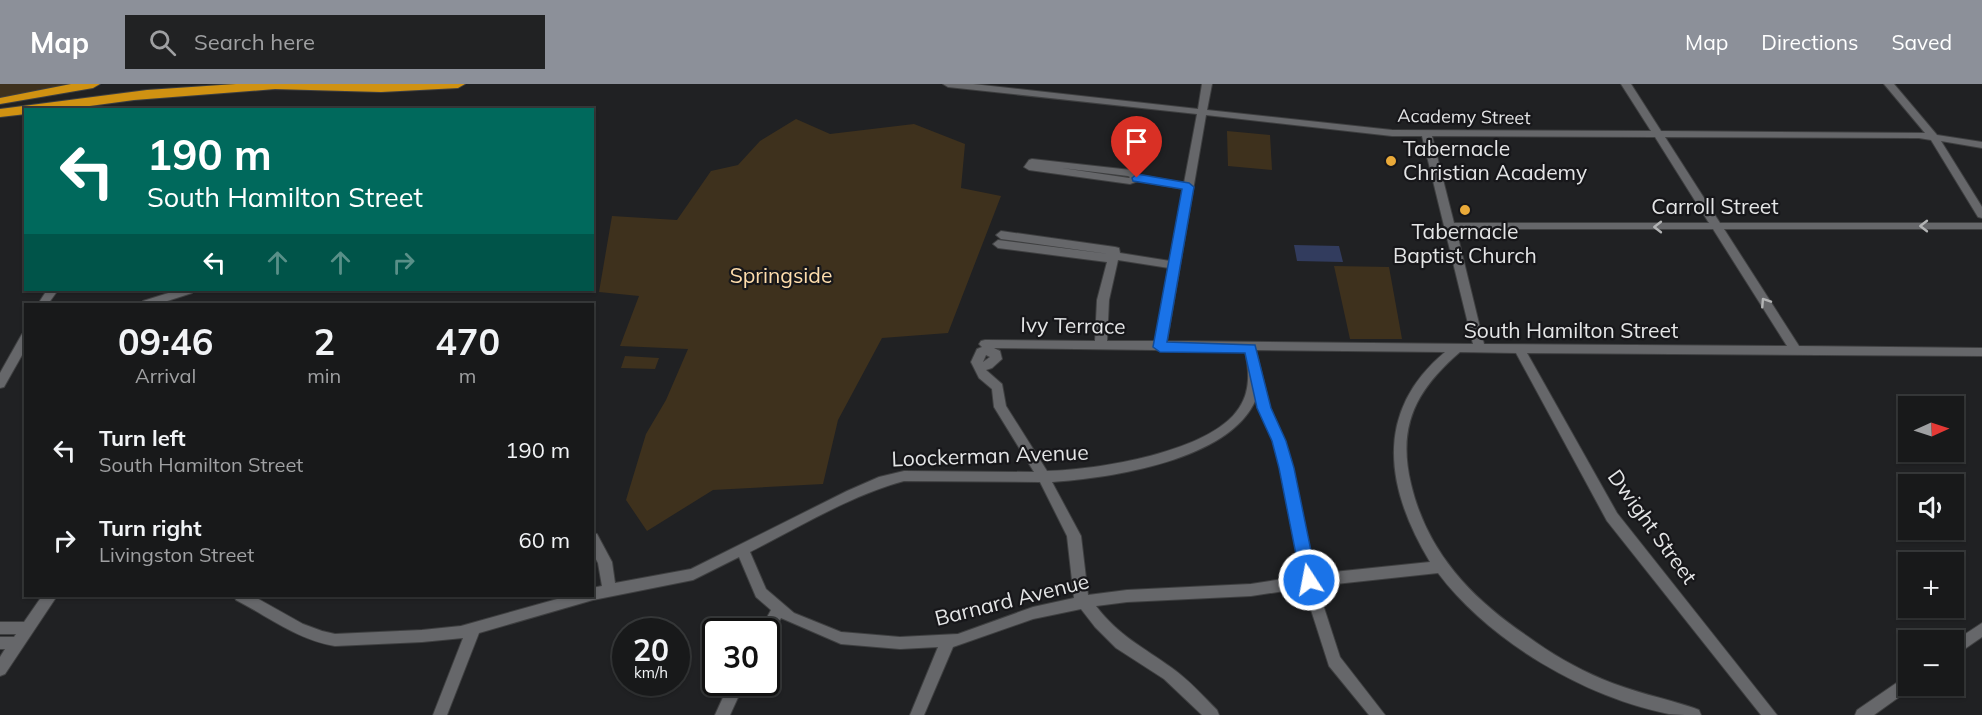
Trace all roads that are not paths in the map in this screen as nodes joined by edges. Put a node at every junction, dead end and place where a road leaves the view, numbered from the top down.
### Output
1 (93, 84) edge
2 (178, 84) edge
3 (229, 84) edge
4 (458, 84) edge
5 (948, 84) edge
6 (1207, 84) edge
7 (1626, 84) edge
8 (1889, 84) edge
9 (136, 96) junction
10 (0, 101) edge
11 (0, 106) edge
12 (40, 108) edge
13 (24, 110) edge
14 (0, 113) edge
15 (1202, 113) junction
16 (1427, 135) junction
17 (1659, 135) junction
18 (1933, 136) junction
19 (1982, 145) edge
20 (1137, 178) junction
21 (1189, 187) junction
22 (1982, 215) edge
23 (1449, 226) junction
24 (1982, 226) edge
25 (1717, 227) junction
26 (1000, 240) dead end
27 (1114, 255) junction
28 (1175, 265) junction
29 (185, 291) edge
30 (150, 303) edge
31 (24, 341) edge
32 (985, 344) dead end
33 (1101, 345) junction
34 (1160, 347) junction
35 (1250, 348) junction
36 (1456, 349) junction
37 (1480, 349) junction
38 (1520, 350) junction
39 (1796, 351) junction
40 (1982, 352) edge
41 (980, 367) dead end
42 (1256, 368) junction
43 (0, 384) edge
44 (1043, 476) junction
45 (594, 542) edge
46 (743, 550) junction
47 (1440, 567) junction
48 (1309, 580) junction
49 (609, 589) junction
50 (594, 593) edge
51 (49, 597) edge
52 (243, 597) edge
53 (584, 597) edge
54 (1084, 602) junction
55 (779, 608) junction
56 (774, 618) edge
57 (0, 628) edge
58 (29, 628) junction
59 (474, 628) junction
60 (1982, 629) edge
61 (948, 641) junction
62 (1964, 642) edge
63 (0, 643) edge
64 (18, 643) junction
65 (0, 669) edge
66 (1898, 689) edge
67 (731, 696) edge
68 (440, 715) edge
69 (722, 715) edge
70 (916, 715) edge
71 (1212, 715) edge
72 (1378, 715) edge
73 (1694, 715) edge
74 (1770, 715) edge
75 (1862, 715) edge

1 - 10 highway
2 - 11 highway
3 - 9 highway
4 - 9 highway
5 - 15 street, Academy Street
6 - 15 street
7 - 17 street
8 - 18 street
9 - 12 highway
13 - 14 highway
15 - 16 street, Academy Street
15 - 21 street
16 - 17 street, Academy Street
16 - 23 street
17 - 18 street, Academy Street
17 - 25 street
18 - 19 street, Academy Street
18 - 22 street
20 - 20 street
20 - 21 street
21 - 28 street
25 -> 23 street, Carroll Street
23 - 37 street
24 -> 25 street, Carroll Street
39 -> 25 street
26 - 27 street
27 - 28 street
27 - 33 street
28 - 34 street
29 - 30 street
31 - 43 street
32 - 33 street, Ivy Terrace
33 - 34 street, Ivy Terrace
34 - 35 street, South Hamilton Street
35 - 36 street, South Hamilton Street
35 - 42 street
36 - 37 street, South Hamilton Street
36 - 47 street
37 - 38 street, South Hamilton Street
38 - 39 street, South Hamilton Street
38 - 74 street, Dwight Street
39 - 40 street, South Hamilton Street
41 - 44 street
42 - 44 street, Loockerman Avenue
42 - 48 street
44 - 46 street, Loockerman Avenue
44 - 54 street
45 - 49 street
46 - 49 street, Loockerman Avenue
46 - 55 street, Barnard Avenue
47 - 48 street, Barnard Avenue
47 - 73 street
48 - 54 street, Barnard Avenue
48 - 72 street
49 - 50 street, Loockerman Avenue
51 - 58 street
52 - 59 street
53 - 59 street
54 - 61 street, Barnard Avenue
54 - 71 street
55 - 56 street
55 - 61 street, Barnard Avenue
57 - 58 street
58 - 64 street
59 - 68 street
60 - 62 street
61 - 70 street
63 - 64 street
64 - 65 street
66 - 75 street
67 - 69 street

